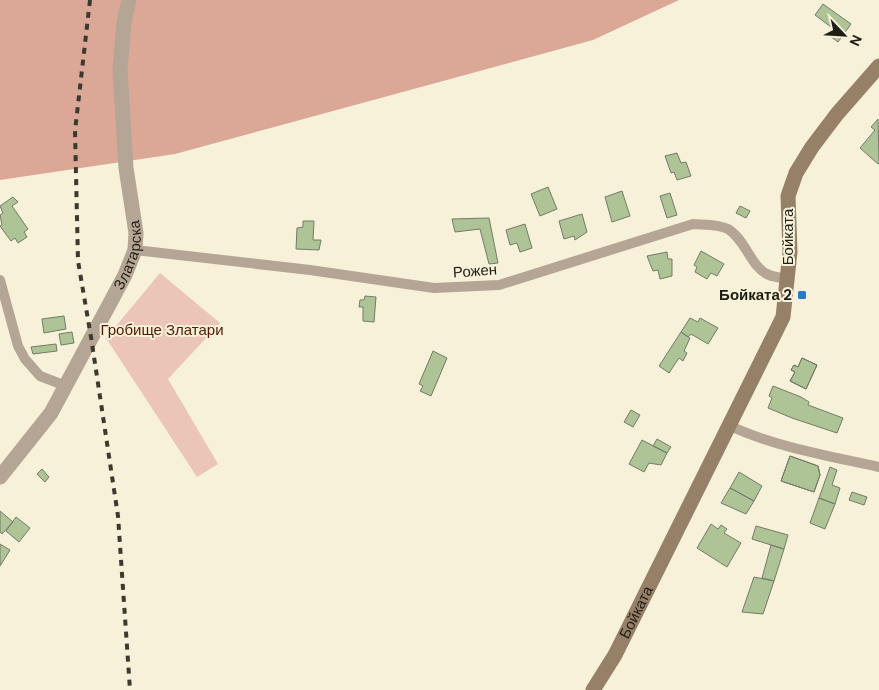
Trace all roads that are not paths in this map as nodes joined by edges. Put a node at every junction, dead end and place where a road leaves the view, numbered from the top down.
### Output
1 (129, 0) edge
2 (879, 66) edge
3 (135, 250) junction
4 (788, 279) junction
5 (0, 280) edge
6 (66, 386) junction
7 (728, 425) junction
8 (879, 467) edge
9 (0, 477) edge
10 (593, 690) edge

1 - 3 street, Златарска
2 - 4 street, Бойката
3 - 4 lane, Рожен
3 - 6 street, Златарска
4 - 7 street, Бойката
5 - 6 lane
6 - 9 street, Златарска
7 - 8 lane
7 - 10 street, Бойката

